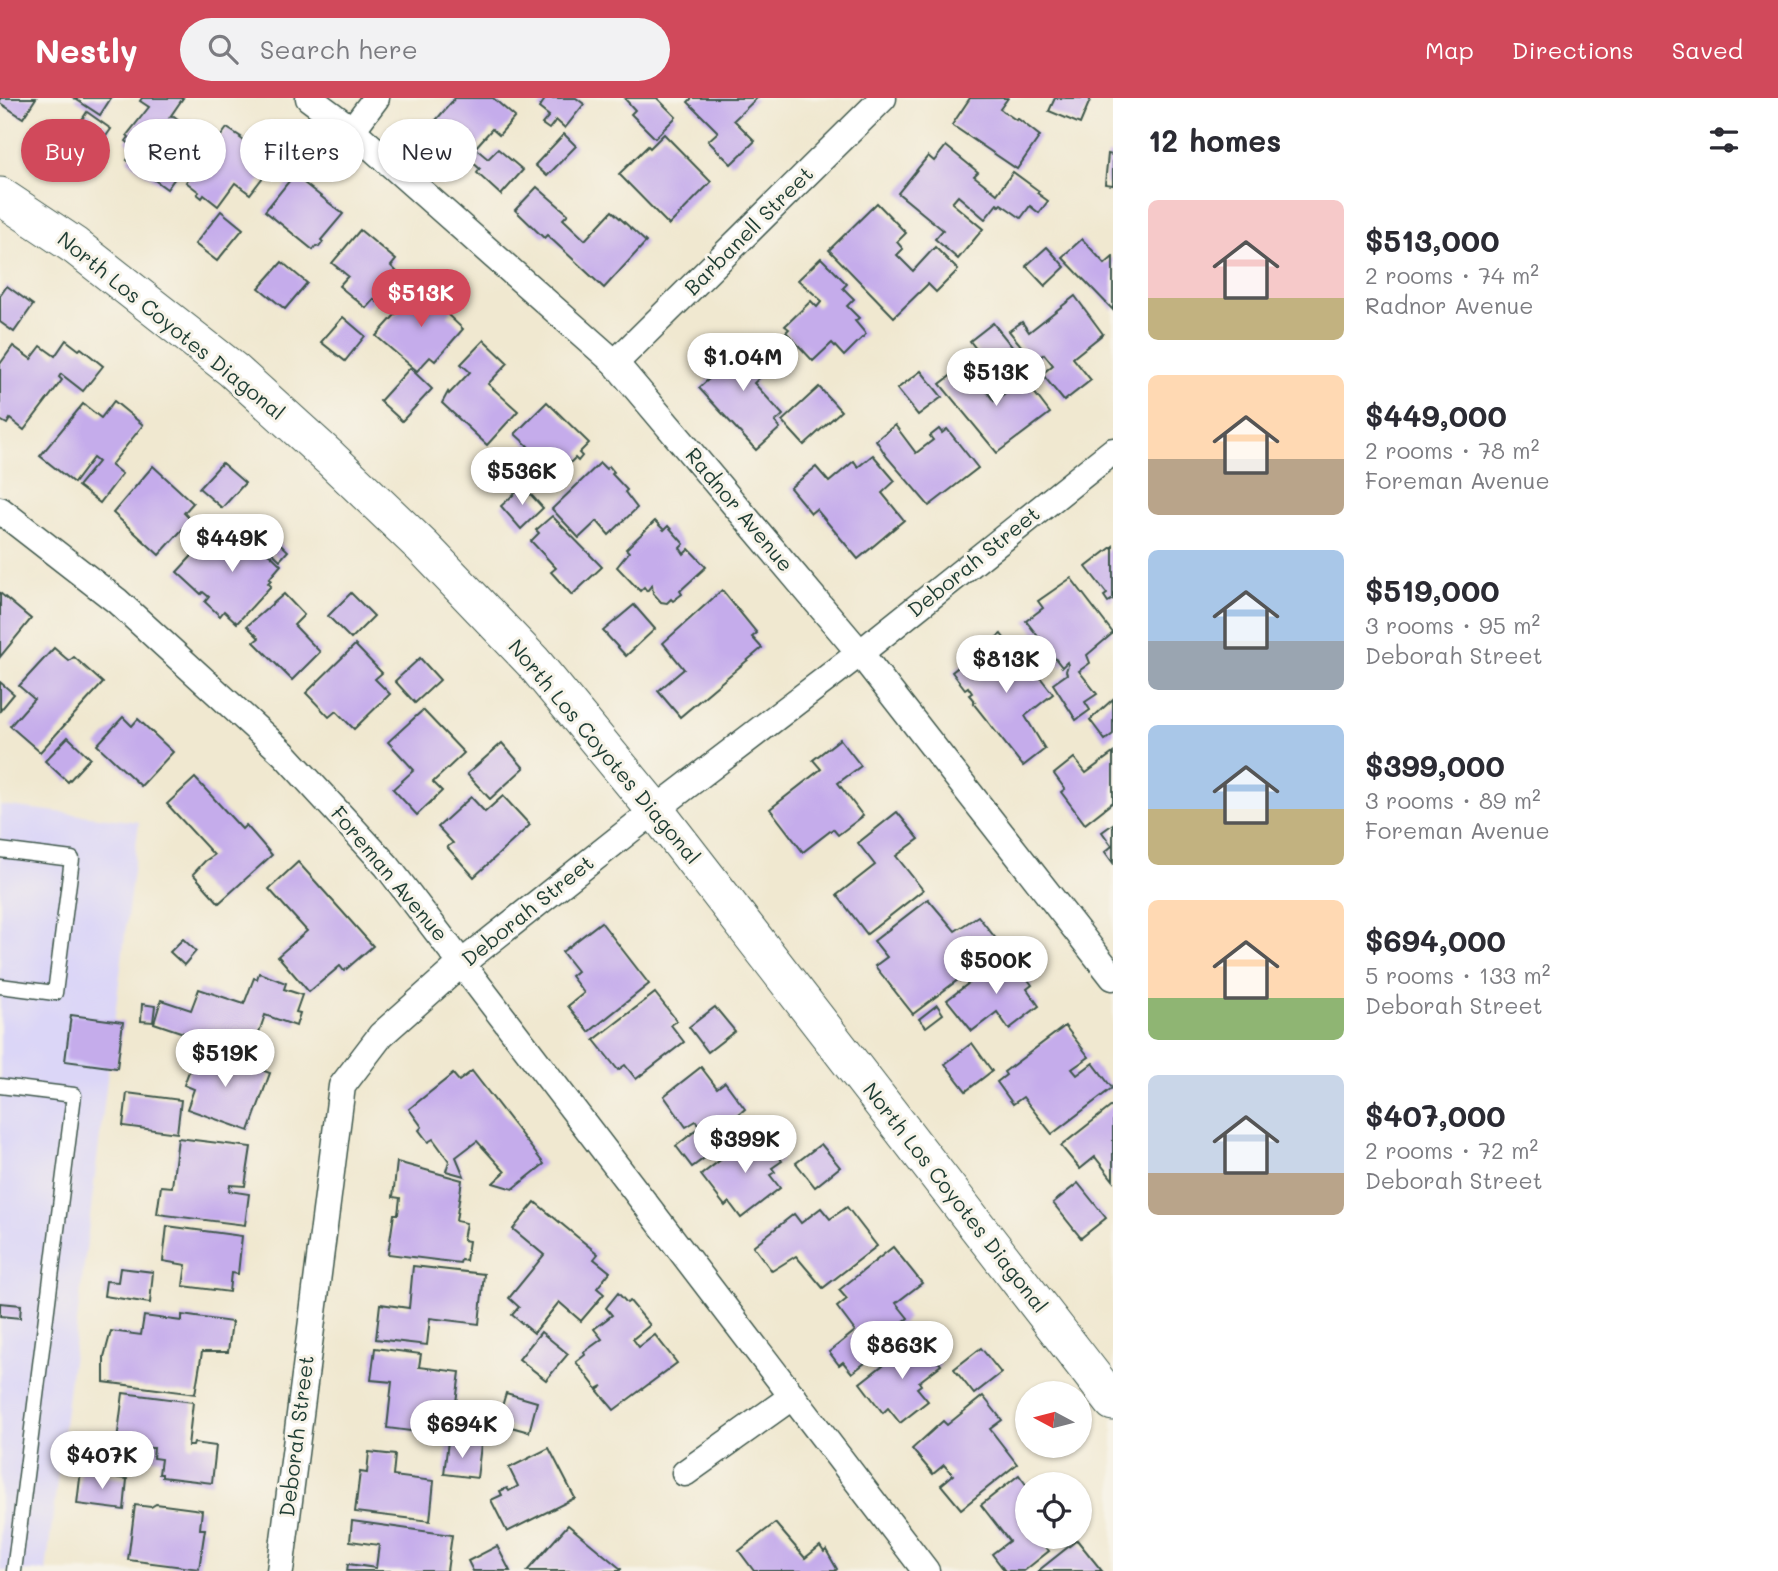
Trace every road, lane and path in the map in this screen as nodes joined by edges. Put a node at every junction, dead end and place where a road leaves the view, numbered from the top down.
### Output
1 (309, 98) edge
2 (376, 98) edge
3 (883, 98) edge
4 (337, 119) edge
5 (360, 119) edge
6 (364, 141) edge
7 (0, 195) edge
8 (615, 363) junction
9 (1113, 451) edge
10 (0, 510) edge
11 (860, 653) junction
12 (655, 810) junction
13 (0, 850) edge
14 (462, 964) junction
15 (1113, 977) edge
16 (0, 986) edge
17 (0, 1086) edge
18 (793, 1396) junction
19 (1113, 1402) edge
20 (685, 1473) dead end
21 (14, 1571) edge
22 (280, 1571) edge
23 (926, 1571) edge

1 - 4 street, Radnor Avenue
2 - 5 street
3 - 8 street, Barbanell Street
6 - 8 street, Radnor Avenue
7 - 12 main road, North Los Coyotes Diagonal
8 - 11 street, Radnor Avenue
9 - 11 street, Deborah Street
10 - 14 street, Foreman Avenue
11 - 12 street, Deborah Street
11 - 15 street, Radnor Avenue
12 - 14 street, Deborah Street
12 - 19 main road, North Los Coyotes Diagonal
13 - 16 lane
14 - 18 street, Foreman Avenue
14 - 22 street, Deborah Street
17 - 21 lane
18 - 20 street
18 - 23 street, Foreman Avenue

